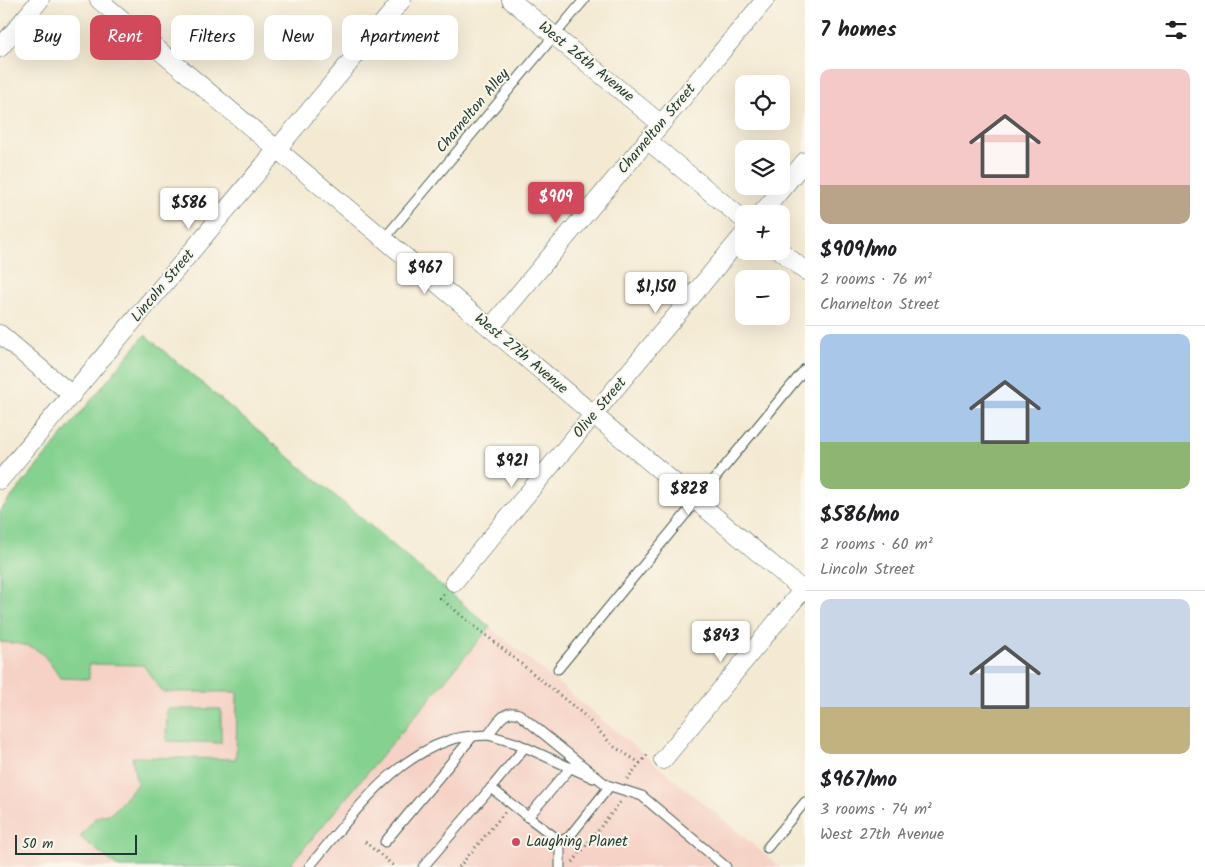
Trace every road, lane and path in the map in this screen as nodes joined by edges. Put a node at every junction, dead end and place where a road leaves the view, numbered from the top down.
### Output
1 (40, 0) edge
2 (99, 0) edge
3 (402, 0) edge
4 (511, 0) edge
5 (584, 0) edge
6 (766, 0) edge
7 (554, 36) junction
8 (0, 48) edge
9 (661, 124) junction
10 (647, 140) junction
11 (277, 150) junction
12 (805, 162) edge
13 (769, 205) edge
14 (735, 213) edge
15 (384, 239) junction
16 (735, 245) edge
17 (790, 258) edge
18 (805, 271) edge
19 (490, 328) junction
20 (0, 334) edge
21 (805, 370) edge
22 (72, 395) junction
23 (594, 415) junction
24 (0, 480) edge
25 (695, 500) junction
26 (454, 582) joint
27 (804, 590) edge
28 (558, 669) dead end
29 (488, 735) junction
30 (474, 736) junction
31 (525, 747) junction
32 (657, 755) joint
33 (640, 763) junction
34 (571, 767) junction
35 (630, 776) dead end
36 (609, 786) junction
37 (490, 788) junction
38 (623, 799) dead end
39 (805, 802) edge
40 (505, 812) dead end
41 (528, 817) junction
42 (560, 841) junction
43 (385, 842) dead end
44 (767, 848) dead end
45 (309, 867) edge
46 (424, 867) edge
47 (459, 867) edge
48 (560, 867) edge
49 (572, 867) edge
50 (726, 867) edge

1 - 8 street
2 - 11 street, West 27th Avenue
3 - 11 street, Lincoln Street
4 - 7 street, West 26th Avenue
5 - 7 lane, Charnelton Alley
6 - 9 street, Charnelton Street
7 - 9 street, West 26th Avenue
7 - 15 lane, Charnelton Alley
9 - 10 street, Charnelton Street
10 - 14 street
10 - 19 street, Charnelton Street
11 - 15 street, West 27th Avenue
11 - 22 street, Lincoln Street
12 - 13 street
15 - 19 street, West 27th Avenue
16 - 23 street, Olive Street
17 - 18 street
19 - 23 street, West 27th Avenue
20 - 22 street
21 - 25 lane
22 - 24 street, Lincoln Street
23 - 25 street, West 27th Avenue
23 - 26 street, Olive Street
25 - 27 street, West 27th Avenue
25 - 28 lane
26 - 33 path
27 - 32 street
29 - 30 lane
29 - 31 lane
29 - 36 lane
30 - 43 lane
30 - 45 lane
31 - 34 lane
31 - 37 lane
32 - 33 path
33 - 35 path
34 - 36 lane
34 - 41 lane
36 - 42 lane
36 - 50 lane
37 - 41 lane
37 - 46 lane
38 - 49 path
39 - 44 lane
40 - 47 path
41 - 42 lane
42 - 48 lane

